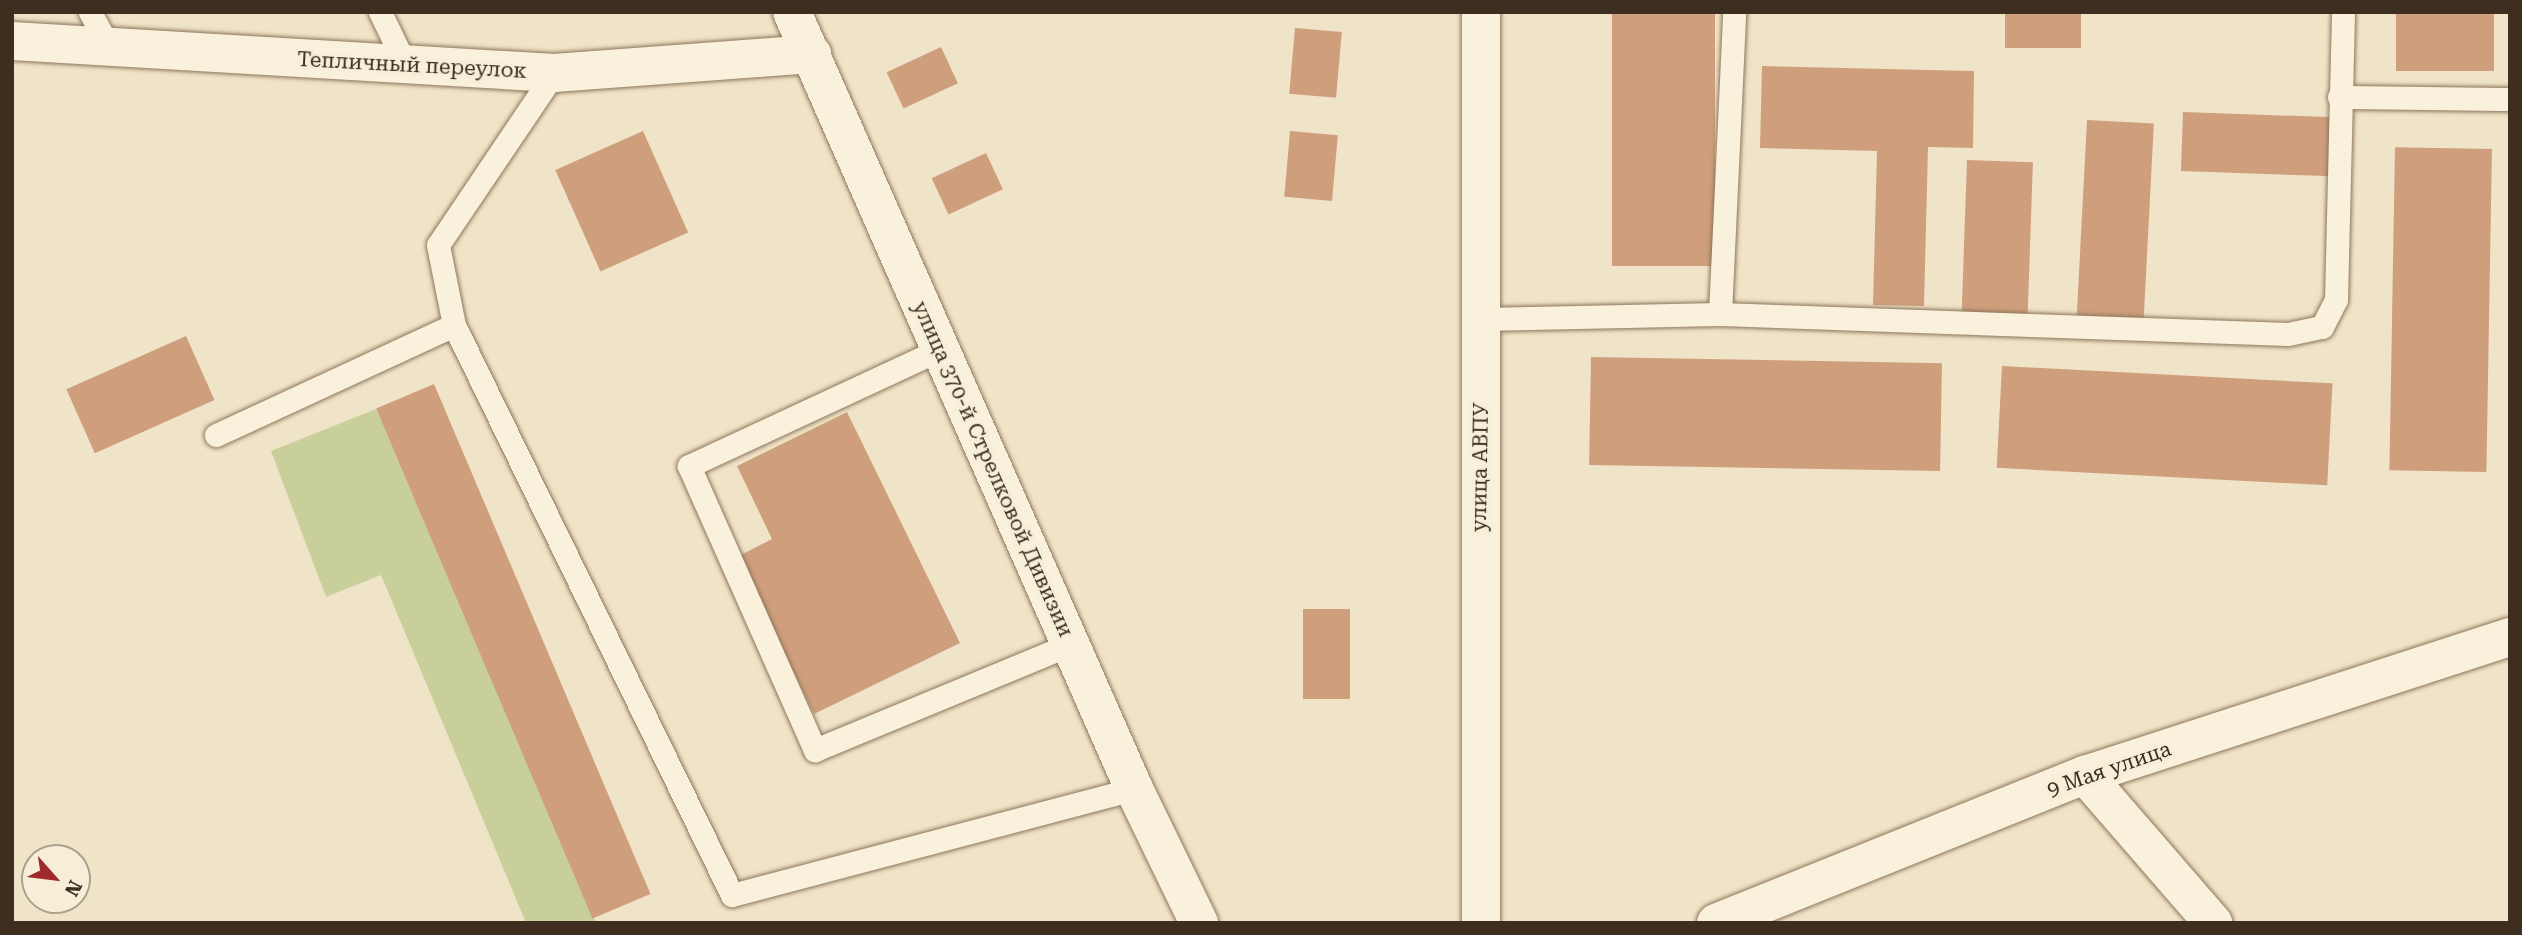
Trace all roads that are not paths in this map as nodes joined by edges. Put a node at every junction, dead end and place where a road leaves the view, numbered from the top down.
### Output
1 (90, 12) edge
2 (380, 12) edge
3 (792, 12) edge
4 (1481, 12) edge
5 (1734, 12) edge
6 (2343, 12) edge
7 (12, 41) edge
8 (108, 47) junction
9 (812, 54) junction
10 (405, 65) junction
11 (554, 74) junction
12 (2339, 97) junction
13 (2510, 99) edge
14 (1720, 314) junction
15 (1483, 319) junction
16 (454, 326) junction
17 (941, 349) junction
18 (216, 435) dead end
19 (2510, 637) edge
20 (1070, 645) junction
21 (2085, 775) junction
22 (1134, 789) junction
23 (1199, 923) edge
24 (1481, 923) edge
25 (1716, 923) edge
26 (2213, 923) edge

1 - 8 lane
2 - 10 lane
3 - 9 street, улица 370-й Стрелковой Дивизии
4 - 15 street, улица АВПУ
5 - 14 lane
6 - 12 lane
7 - 8 street, Тепличный переулок
8 - 10 street, Тепличный переулок
9 - 11 street, Тепличный переулок
9 - 17 street, улица 370-й Стрелковой Дивизии
10 - 11 street, Тепличный переулок
11 - 16 lane
12 - 13 lane
12 - 14 lane
14 - 15 lane
15 - 24 street, улица АВПУ
16 - 18 lane
16 - 22 lane
17 - 20 street, улица 370-й Стрелковой Дивизии
17 - 20 lane
19 - 21 street, 9 Мая улица
20 - 22 street, улица 370-й Стрелковой Дивизии
21 - 25 street, 9 Мая улица
21 - 26 street
22 - 23 street, улица 370-й Стрелковой Дивизии

